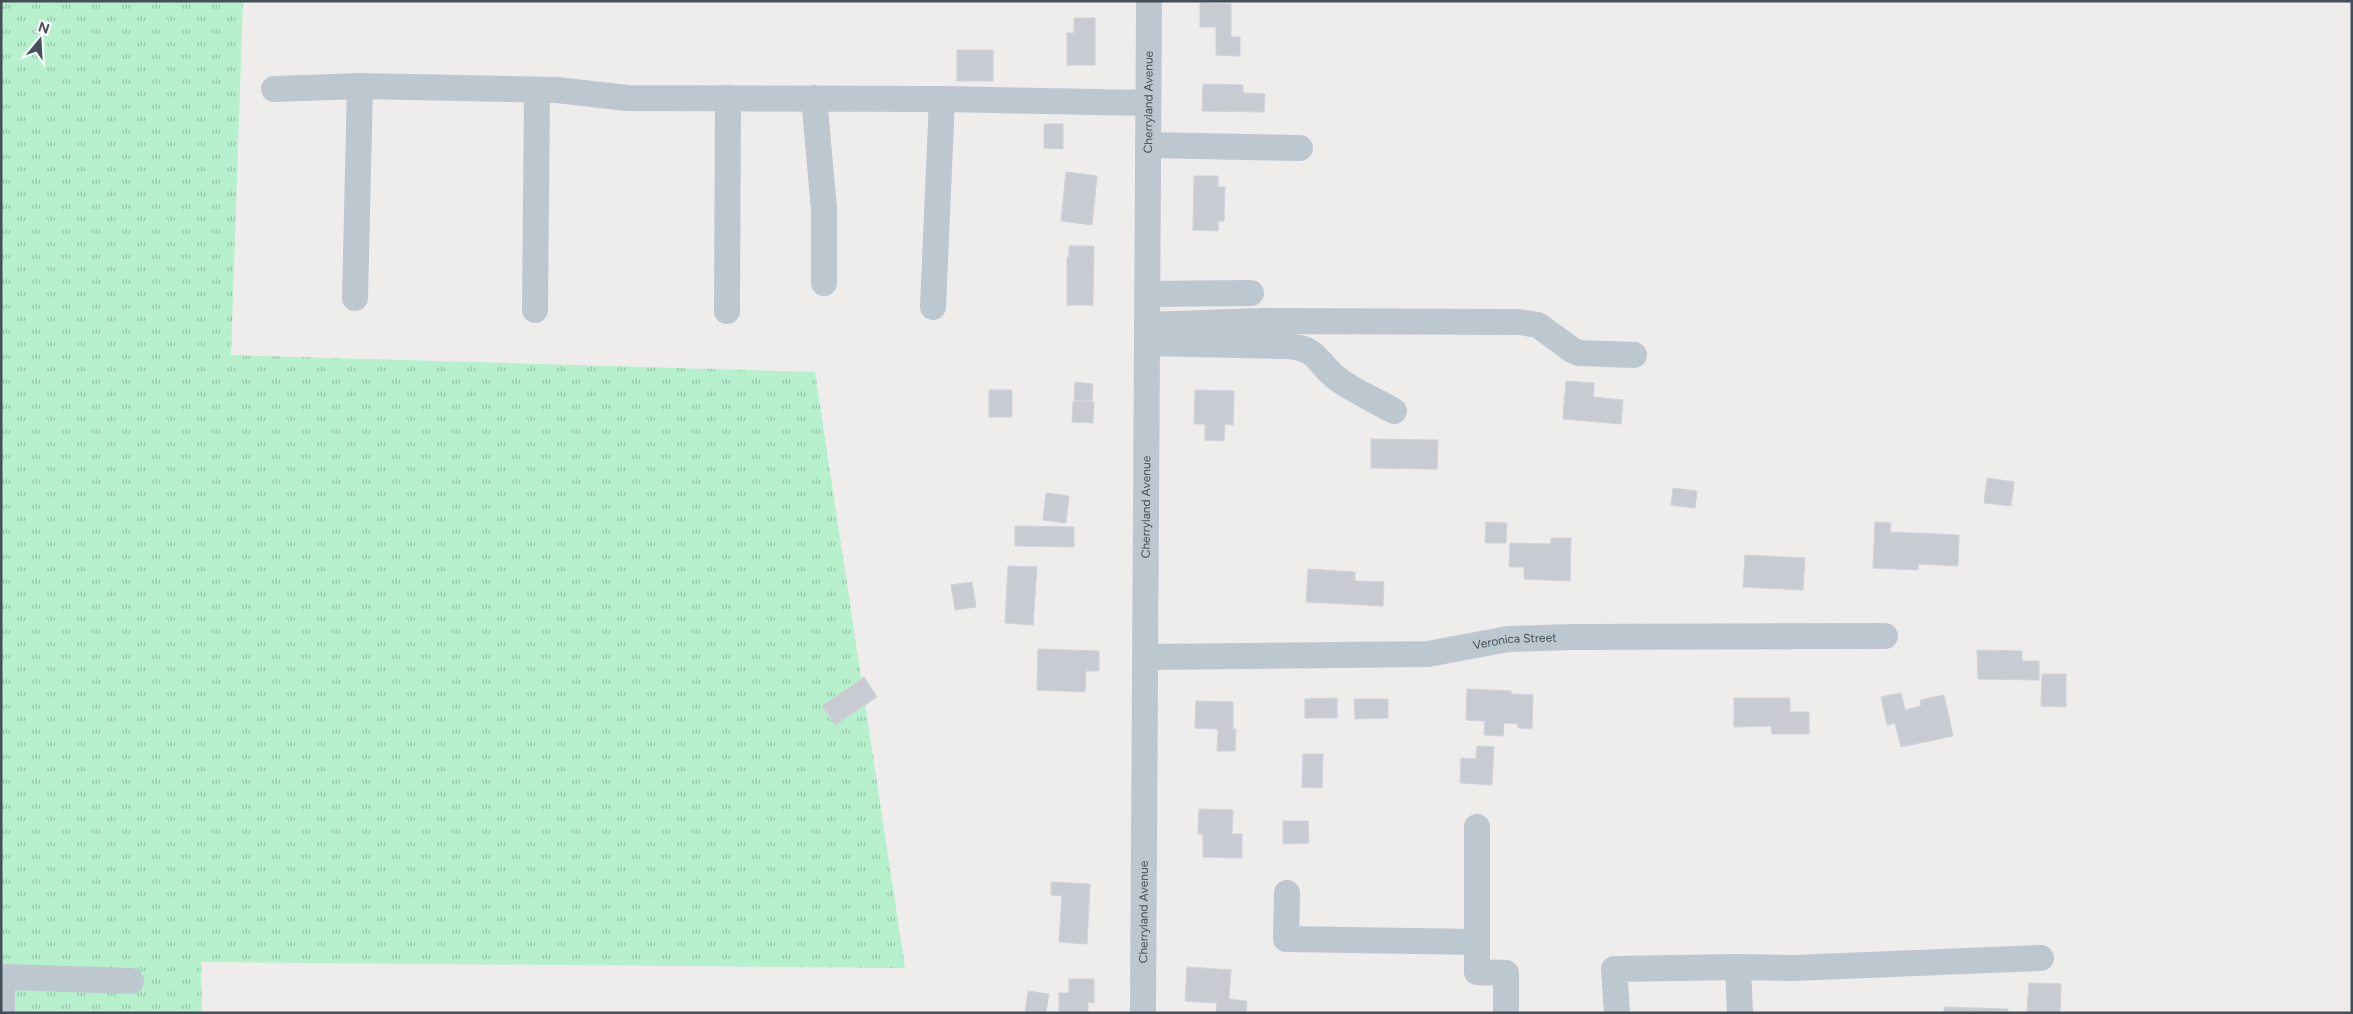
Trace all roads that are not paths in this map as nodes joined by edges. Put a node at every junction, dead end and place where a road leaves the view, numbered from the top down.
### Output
1 (1149, 1) edge
2 (360, 86) junction
3 (274, 89) dead end
4 (537, 90) junction
5 (728, 98) junction
6 (814, 98) junction
7 (942, 99) junction
8 (1148, 103) junction
9 (1148, 146) junction
10 (1300, 148) dead end
11 (824, 283) dead end
12 (1251, 293) dead end
13 (1148, 294) junction
14 (355, 298) dead end
15 (933, 307) dead end
16 (535, 310) dead end
17 (727, 311) dead end
18 (1147, 334) junction
19 (1634, 355) dead end
20 (1394, 410) dead end
21 (1885, 636) dead end
22 (1146, 657) junction
23 (1477, 827) dead end
24 (1287, 893) dead end
25 (1477, 942) junction
26 (2042, 958) dead end
27 (1738, 967) junction
28 (131, 980) dead end
29 (2, 1013) edge
30 (1144, 1013) edge
31 (1506, 1013) edge
32 (1617, 1013) edge
33 (1740, 1013) edge

1 - 8 street, Cherryland Avenue
2 - 3 street
2 - 4 street
2 - 14 street
4 - 5 street
4 - 16 street
5 - 6 street
5 - 17 street
6 - 7 street
6 - 11 street
7 - 8 street
7 - 15 street
8 - 9 street, Cherryland Avenue
9 - 10 street
9 - 13 street, Cherryland Avenue
12 - 13 street
13 - 18 street, Cherryland Avenue
18 - 19 street
18 - 20 street
18 - 22 street, Cherryland Avenue
21 - 22 street, Veronica Street
22 - 30 street, Cherryland Avenue
23 - 25 street
24 - 25 street
25 - 31 street
26 - 27 street
27 - 32 street
27 - 33 street
28 - 29 street

